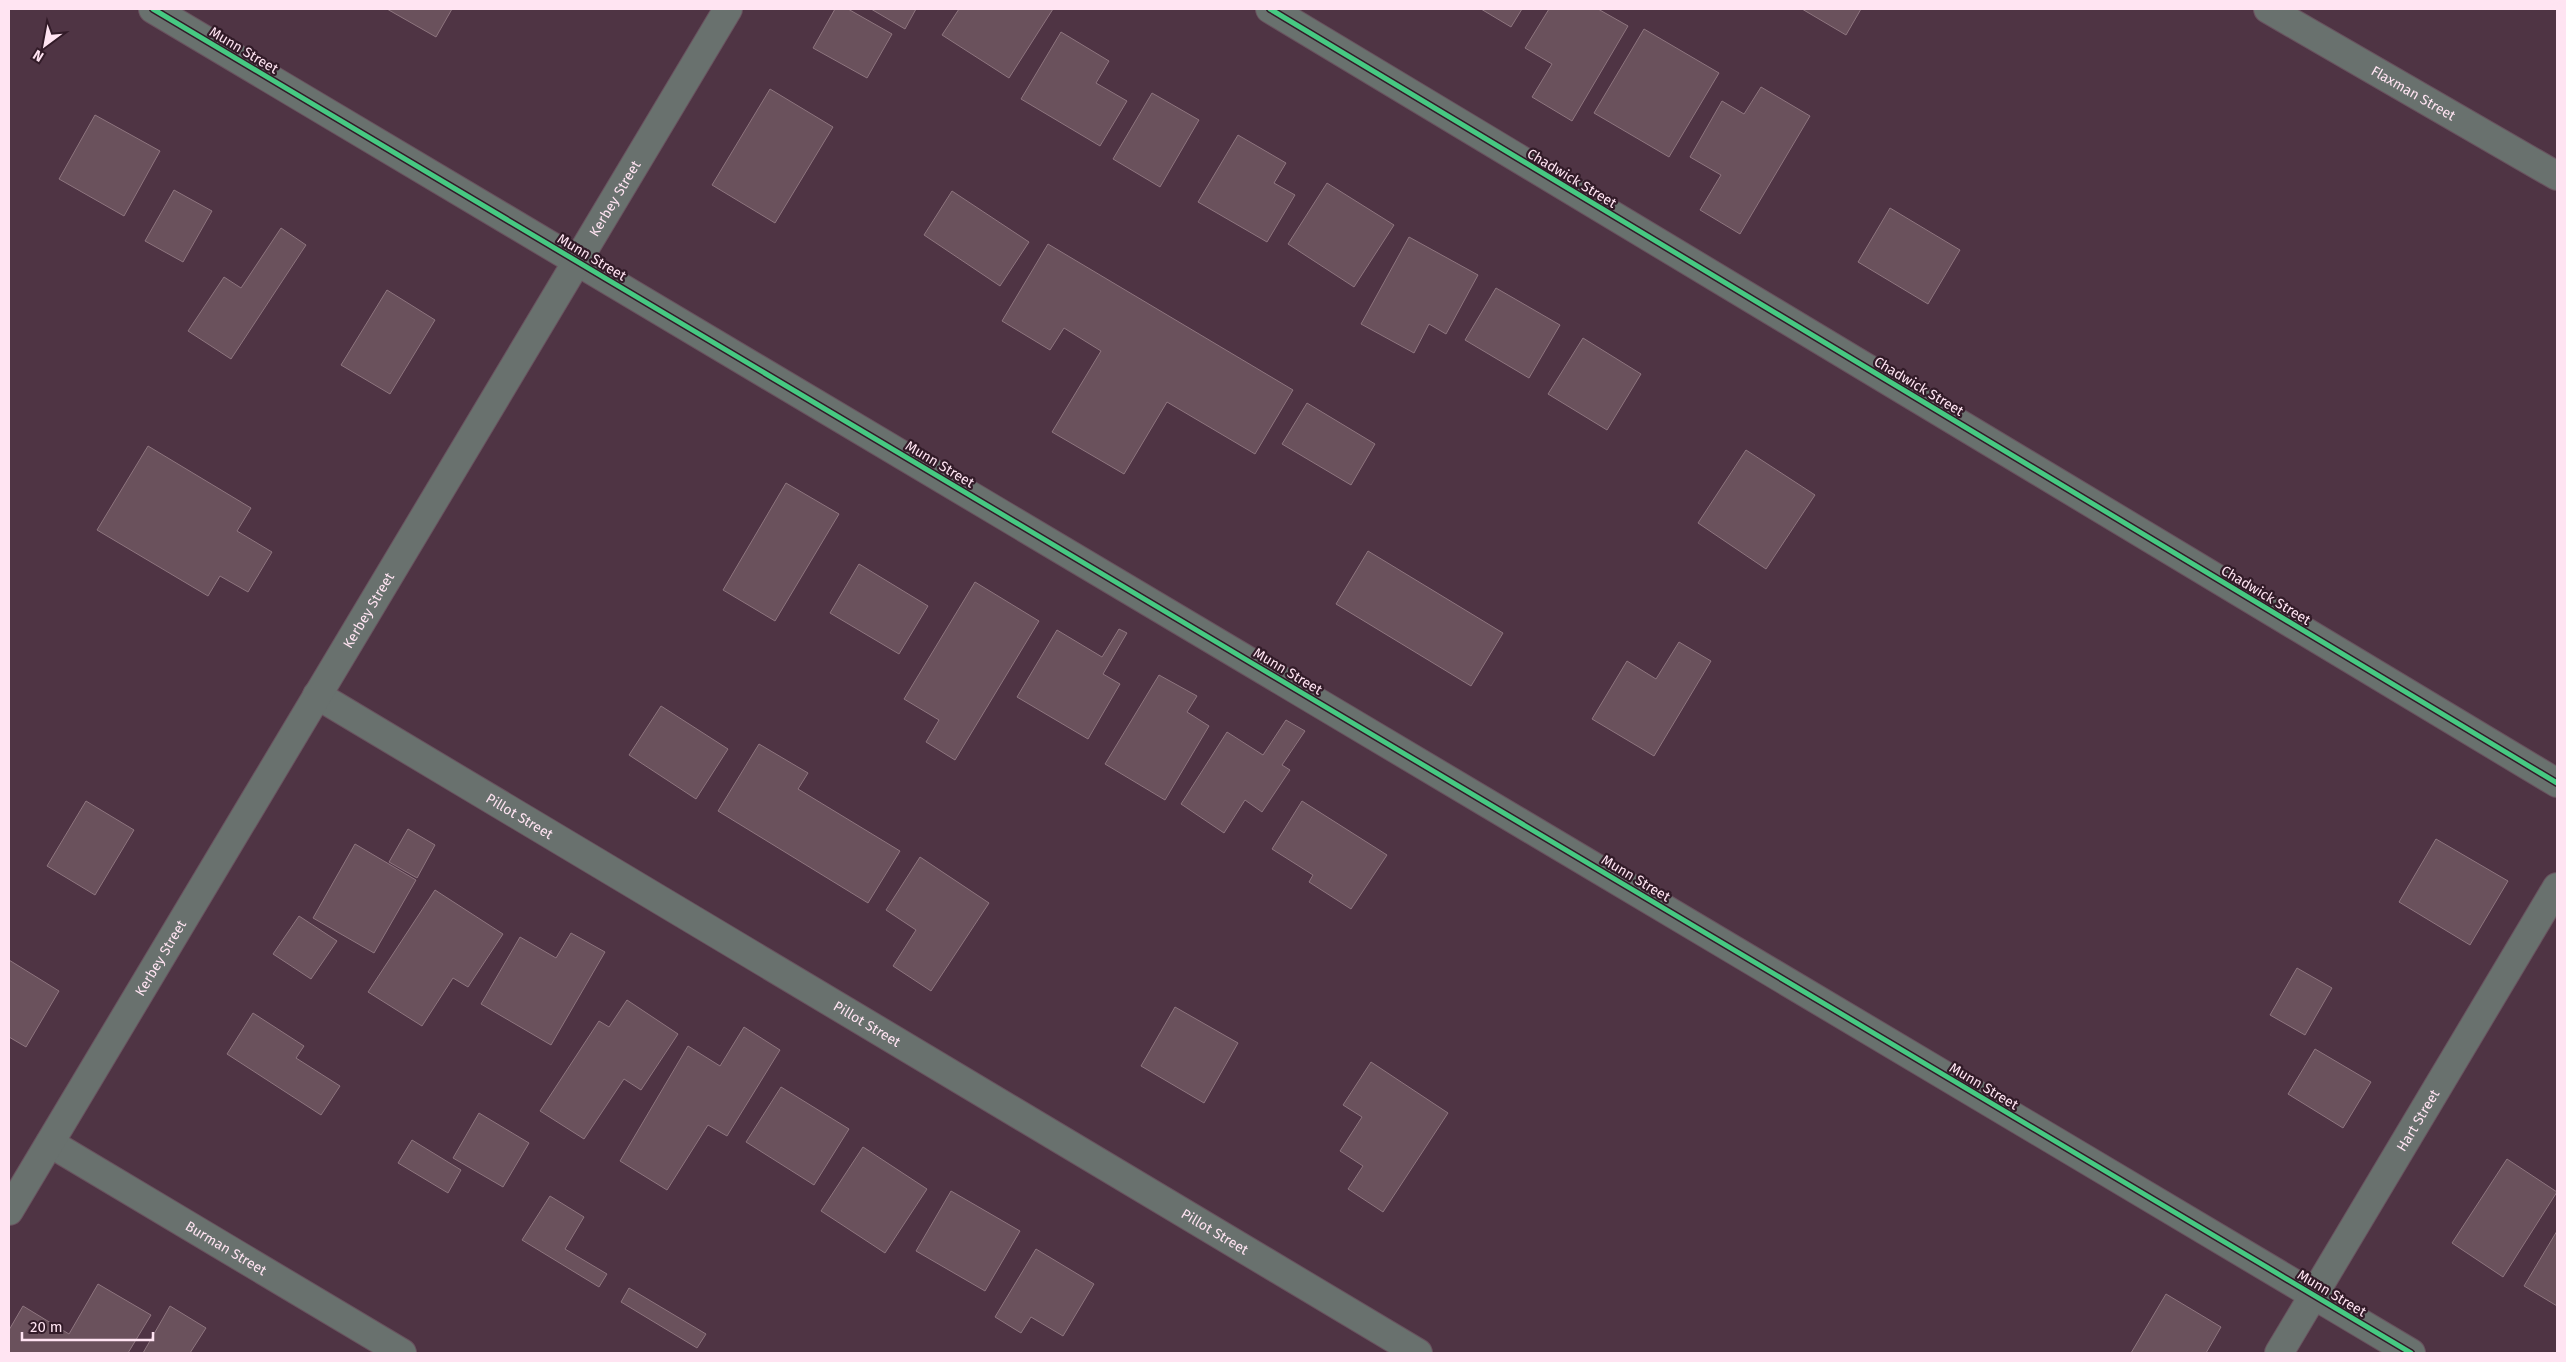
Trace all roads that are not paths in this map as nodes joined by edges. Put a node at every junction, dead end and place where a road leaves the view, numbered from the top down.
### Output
1 (153, 9) edge
2 (728, 9) edge
3 (1270, 9) edge
4 (2268, 9) edge
5 (2557, 176) edge
6 (577, 261) junction
7 (318, 695) junction
8 (2557, 783) edge
9 (2557, 887) edge
10 (50, 1143) junction
11 (13, 1194) edge
12 (2314, 1295) junction
13 (402, 1353) edge
14 (1418, 1353) edge
15 (2279, 1353) edge
16 (2412, 1353) edge

1 - 6 street, Munn Street
2 - 6 street, Kerbey Street
3 - 8 street, Chadwick Street
4 - 5 street, Flaxman Street
6 - 7 street, Kerbey Street
6 - 12 street, Munn Street
7 - 10 street, Kerbey Street
7 - 14 street, Pillot Street
9 - 12 street, Hart Street
10 - 11 street, Kerbey Street
10 - 13 street, Burman Street
12 - 15 street, Hart Street
12 - 16 street, Munn Street

